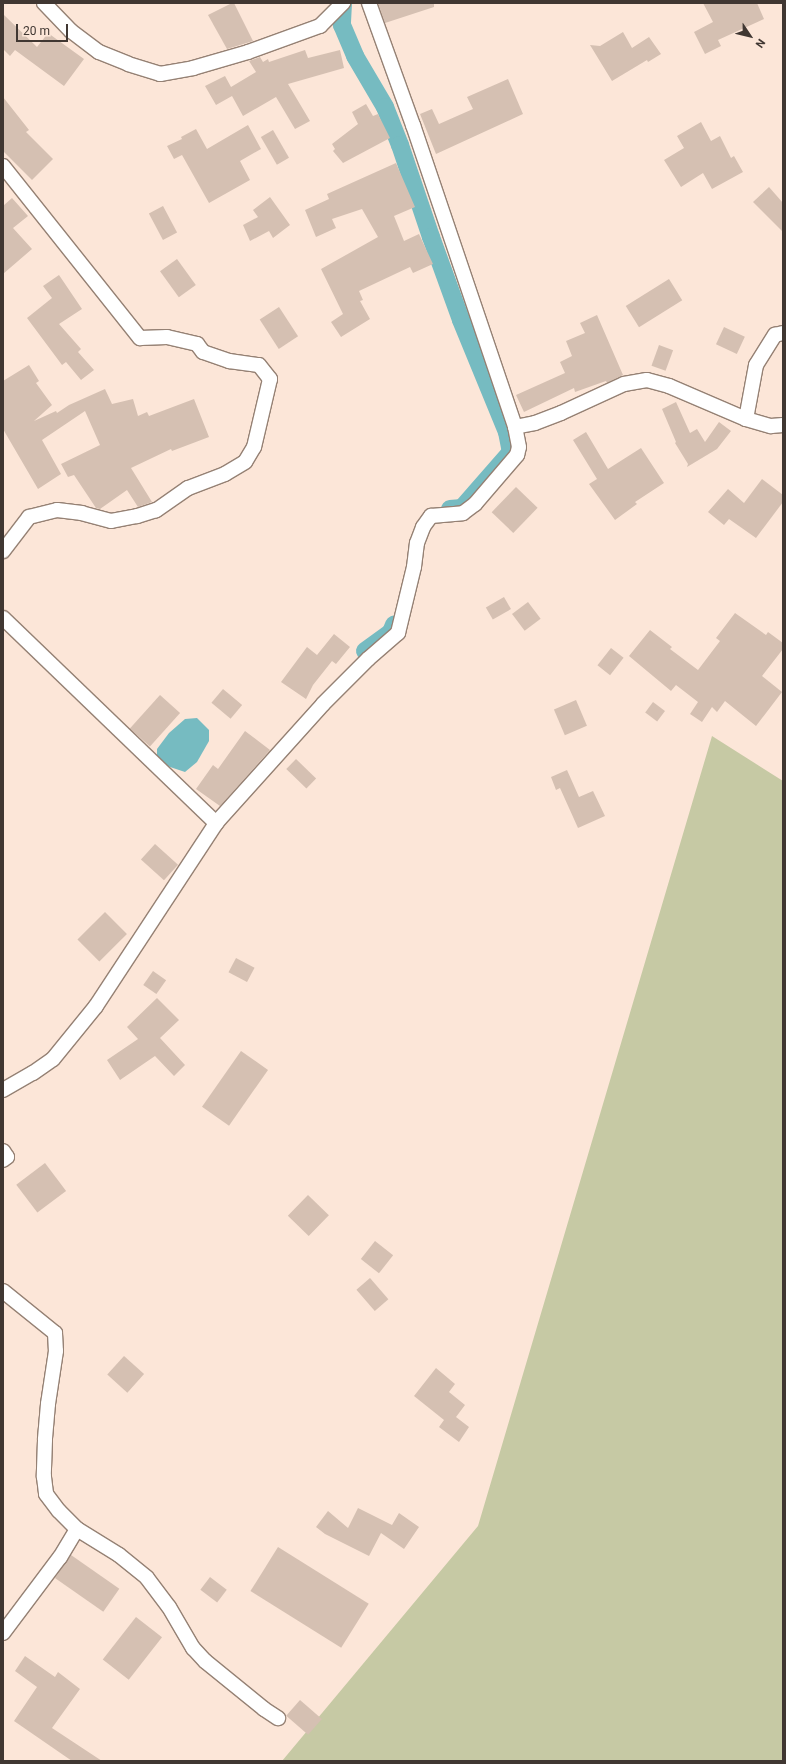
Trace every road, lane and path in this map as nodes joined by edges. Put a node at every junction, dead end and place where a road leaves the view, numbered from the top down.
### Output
1 (44, 3) edge
2 (343, 3) edge
3 (369, 3) edge
4 (3, 166) edge
5 (783, 333) edge
6 (746, 419) junction
7 (783, 425) edge
8 (515, 427) junction
9 (3, 551) edge
10 (3, 618) edge
11 (216, 823) junction
12 (3, 1090) edge
13 (3, 1151) edge
14 (3, 1160) edge
15 (3, 1291) edge
16 (77, 1528) junction
17 (3, 1633) edge
18 (278, 1718) dead end

1 - 2 street
3 - 8 street
4 - 9 street
5 - 6 street
6 - 7 street
6 - 8 street
8 - 11 street
10 - 11 street
11 - 12 street
13 - 14 street
15 - 16 street
16 - 17 street
16 - 18 street

